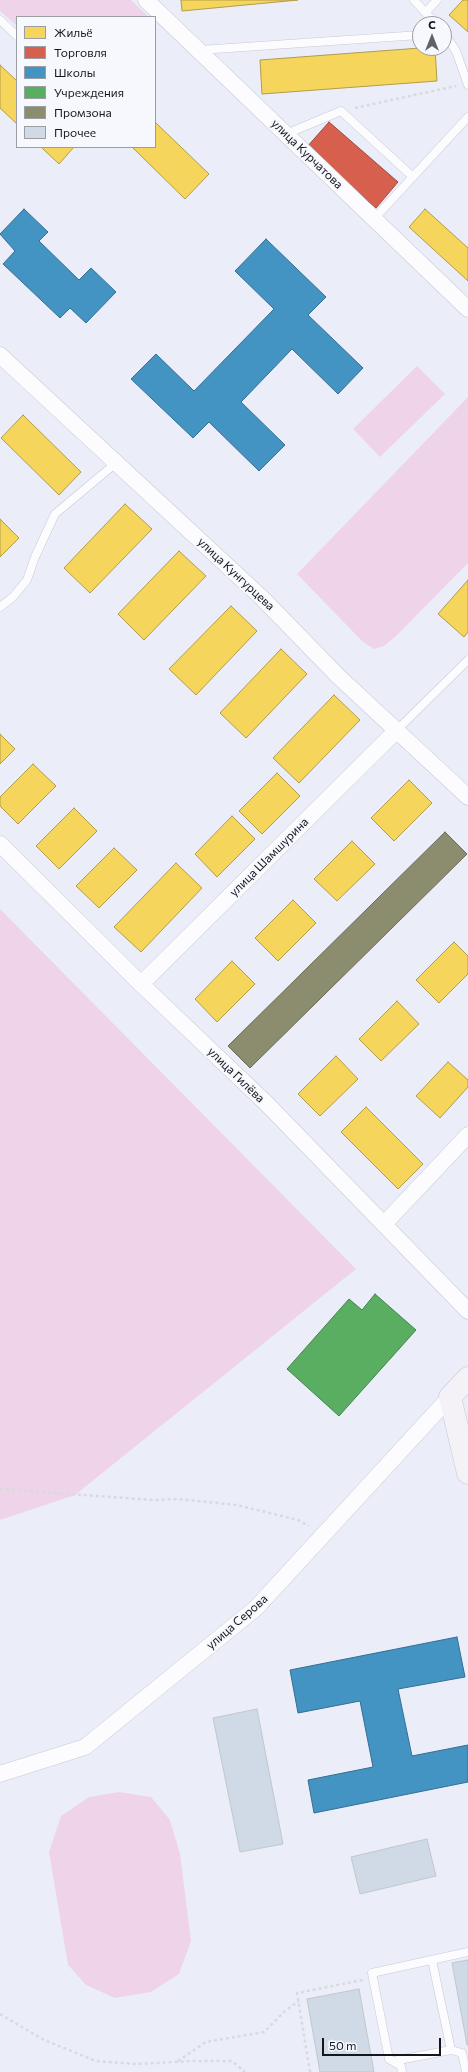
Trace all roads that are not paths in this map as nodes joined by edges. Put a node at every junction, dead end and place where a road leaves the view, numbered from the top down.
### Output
1 (146, 0) edge
2 (414, 0) edge
3 (437, 0) edge
4 (426, 12) junction
5 (429, 16) edge
6 (0, 20) edge
7 (16, 35) edge
8 (412, 36) edge
9 (452, 45) edge
10 (200, 50) junction
11 (465, 66) edge
12 (467, 84) edge
13 (468, 117) edge
14 (286, 134) junction
15 (413, 177) junction
16 (374, 219) junction
17 (468, 309) edge
18 (0, 355) edge
19 (116, 463) junction
20 (0, 607) edge
21 (468, 660) edge
22 (397, 730) junction
23 (468, 797) edge
24 (0, 844) edge
25 (141, 984) junction
26 (468, 1135) edge
27 (384, 1224) junction
28 (468, 1311) edge
29 (468, 1378) edge
30 (450, 1397) junction
31 (468, 1473) edge
32 (0, 1774) edge
33 (468, 1952) edge
34 (432, 1960) junction
35 (451, 2050) junction
36 (466, 2057) edge
37 (393, 2061) junction
38 (402, 2072) edge
39 (466, 2072) edge

1 - 10 street, улица Курчатова
2 - 4 lane
3 - 4 lane
4 - 5 lane
6 - 7 lane
8 - 10 lane
9 - 11 lane
10 - 14 street, улица Курчатова
11 - 12 lane
13 - 15 lane
14 - 15 lane
14 - 16 street, улица Курчатова
15 - 16 lane
16 - 17 street, улица Курчатова
18 - 19 street, улица Кунгурцева
19 - 20 lane
19 - 22 street, улица Кунгурцева
21 - 22 lane
22 - 23 street, улица Кунгурцева
22 - 25 street, улица Шамшурина
24 - 25 street, улица Гилёва
25 - 27 street, улица Гилёва
26 - 27 street
27 - 28 street, улица Гилёва
29 - 30 main road, улица Серова
30 - 31 main road
30 - 32 street, улица Серова
33 - 34 lane
34 - 35 lane
34 - 37 lane
35 - 36 lane
35 - 37 lane
36 - 39 lane
37 - 38 lane

